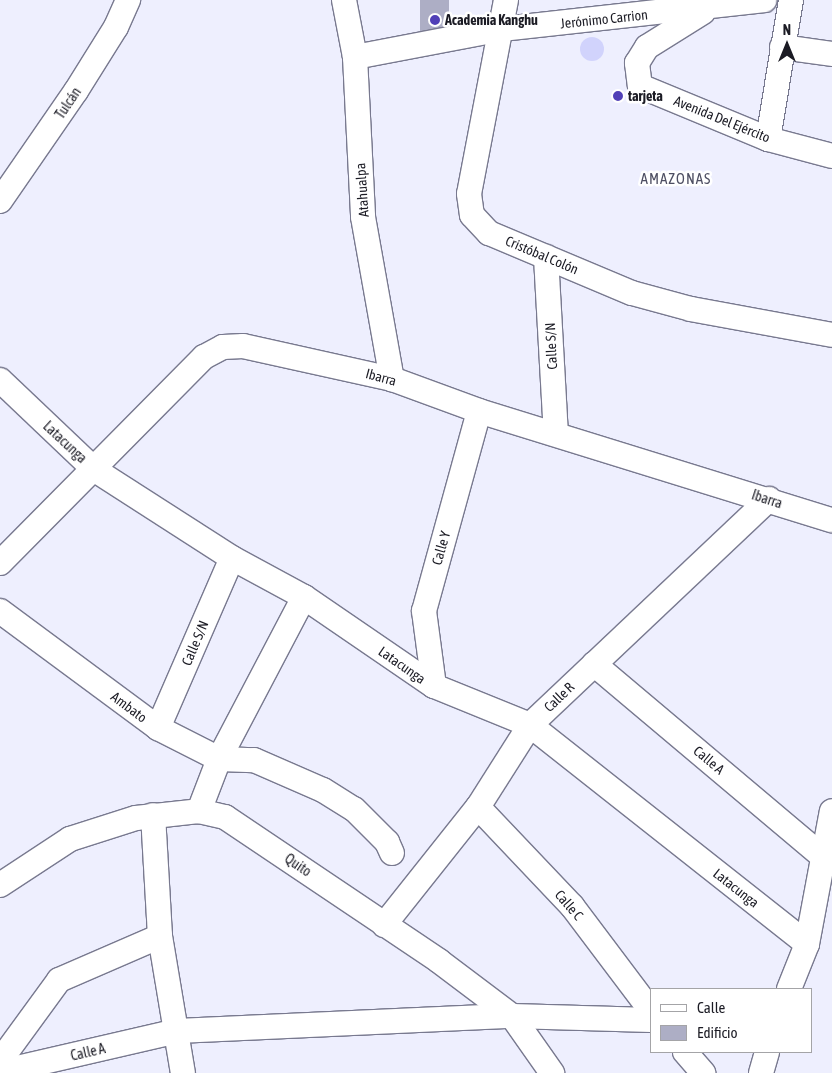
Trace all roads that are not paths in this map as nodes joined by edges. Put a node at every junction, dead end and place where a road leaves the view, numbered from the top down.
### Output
1 (128, 0) edge
2 (344, 0) edge
3 (506, 0) edge
4 (764, 0) edge
5 (791, 0) edge
6 (710, 7) junction
7 (502, 30) junction
8 (782, 47) junction
9 (832, 54) edge
10 (355, 57) junction
11 (768, 139) junction
12 (832, 156) edge
13 (0, 201) edge
14 (546, 258) junction
15 (832, 335) edge
16 (392, 379) junction
17 (0, 380) edge
18 (479, 411) junction
19 (556, 434) junction
20 (95, 470) junction
21 (769, 499) junction
22 (832, 520) edge
23 (232, 558) junction
24 (0, 563) edge
25 (304, 597) junction
26 (0, 611) edge
27 (594, 664) junction
28 (434, 686) junction
29 (530, 725) junction
30 (158, 728) junction
31 (219, 759) junction
32 (478, 807) junction
33 (832, 811) edge
34 (199, 812) junction
35 (152, 814) junction
36 (392, 854) dead end
37 (823, 857) junction
38 (0, 885) edge
39 (384, 926) junction
40 (160, 936) junction
41 (807, 944) junction
42 (789, 988) edge
43 (650, 1010) edge
44 (512, 1016) junction
45 (650, 1020) edge
46 (177, 1032) junction
47 (686, 1053) edge
48 (767, 1053) edge
49 (0, 1061) edge
50 (0, 1072) edge
51 (183, 1073) edge
52 (552, 1073) edge
53 (703, 1073) edge
54 (761, 1073) edge

1 - 13 street, Tulcán
2 - 10 street, Atahualpa
3 - 7 street, Cristóbal Colón
4 - 6 street, Jerónimo Carrion
5 - 8 street
6 - 7 street, Jerónimo Carrion
6 - 11 street, Avenida Del Ejército
7 - 10 street, Jerónimo Carrion
7 - 14 street, Cristóbal Colón
8 - 9 street
8 - 11 street
10 - 16 street, Atahualpa
11 - 12 street, Avenida Del Ejército
14 - 15 street, Cristóbal Colón
14 - 19 street, Calle S/N
16 - 18 street, Ibarra
16 - 20 street, Ibarra
17 - 20 street, Latacunga
18 - 19 street, Ibarra
18 - 28 street, Calle Y
19 - 21 street, Ibarra
20 - 23 street, Latacunga
20 - 24 street, Ibarra
21 - 22 street, Ibarra
21 - 27 street, Calle R
23 - 25 street, Latacunga
23 - 30 street, Calle S/N
25 - 28 street, Latacunga
25 - 31 street
26 - 30 street, Ambato
27 - 29 street, Calle R
27 - 37 street, Calle A
28 - 29 street, Latacunga
29 - 32 street, Calle R
29 - 41 street, Latacunga
30 - 31 street, Ambato
31 - 34 street
31 - 36 street
32 - 39 street, Calle R
32 - 43 street, Calle C
33 - 37 street
34 - 35 street, Quito
34 - 39 street, Quito
35 - 38 street, Quito
35 - 40 street
37 - 41 street
39 - 44 street, Quito
40 - 46 street
40 - 49 street
41 - 42 street
44 - 45 street, Calle A
44 - 46 street, Calle A
44 - 52 street, Quito
46 - 50 street, Calle A
46 - 51 street
47 - 53 street
48 - 54 street

